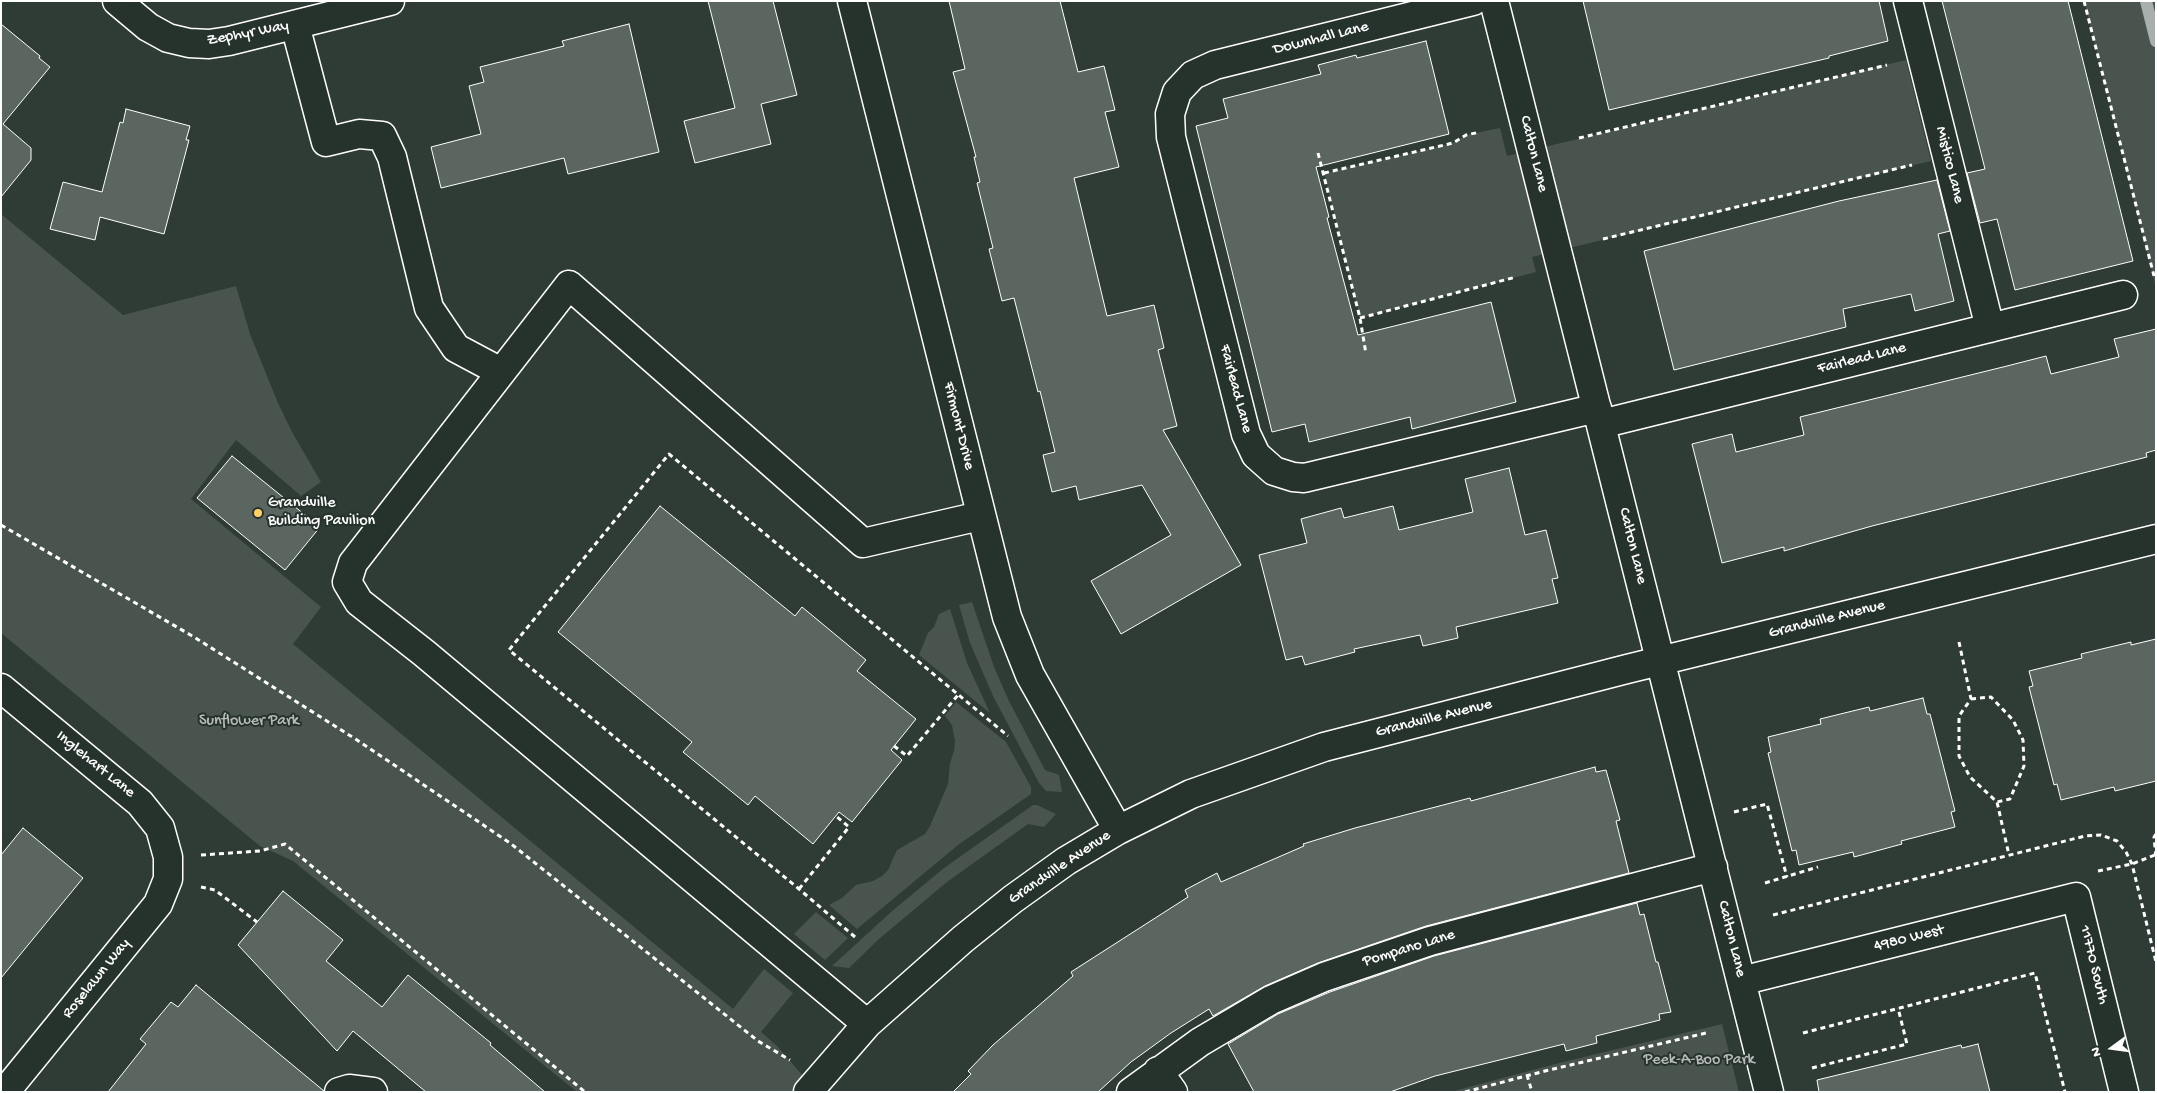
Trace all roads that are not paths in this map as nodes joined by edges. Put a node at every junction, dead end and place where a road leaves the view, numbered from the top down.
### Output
1 (117, 1) edge
2 (390, 1) edge
3 (852, 1) edge
4 (1473, 1) edge
5 (1494, 1) edge
6 (1908, 1) edge
7 (295, 25) junction
8 (1177, 92) joint
9 (2123, 295) dead end
10 (1990, 328) junction
11 (501, 372) junction
12 (1599, 416) junction
13 (980, 516) junction
14 (2156, 539) edge
15 (1662, 661) junction
16 (1, 688) edge
17 (1118, 830) junction
18 (1713, 867) junction
19 (168, 868) joint
20 (2076, 897) joint
21 (1742, 981) junction
22 (868, 1024) junction
23 (1166, 1081) edge
24 (820, 1088) edge
25 (4, 1092) edge
26 (1131, 1092) edge
27 (1769, 1092) edge
28 (2124, 1092) edge

1 - 7 street, Zephyr Way
2 - 7 street, Zephyr Way
3 - 13 street, Firmont Drive
4 - 8 street, Downhall Lane
5 - 12 street, Calton Lane
6 - 10 street, Mistico Lane
7 - 11 street
8 - 12 street, Fairlead Lane
9 - 10 street, Fairlead Lane
10 - 12 street, Fairlead Lane
11 - 13 street
11 - 22 street
12 - 15 street, Calton Lane
13 - 17 street, Firmont Drive
14 - 15 street, Grandville Avenue
15 - 17 street, Grandville Avenue
15 - 18 street, Calton Lane
16 - 19 street, Inglehart Lane
17 - 22 street, Grandville Avenue
18 - 21 street, Calton Lane
18 - 23 street, Pompano Lane
19 - 25 street, Roselawn Way
20 - 21 street, 4980 West
20 - 28 street, 11770 South
21 - 27 street, Calton Lane
22 - 24 street, Grandville Avenue
23 - 26 street, Pompano Lane

